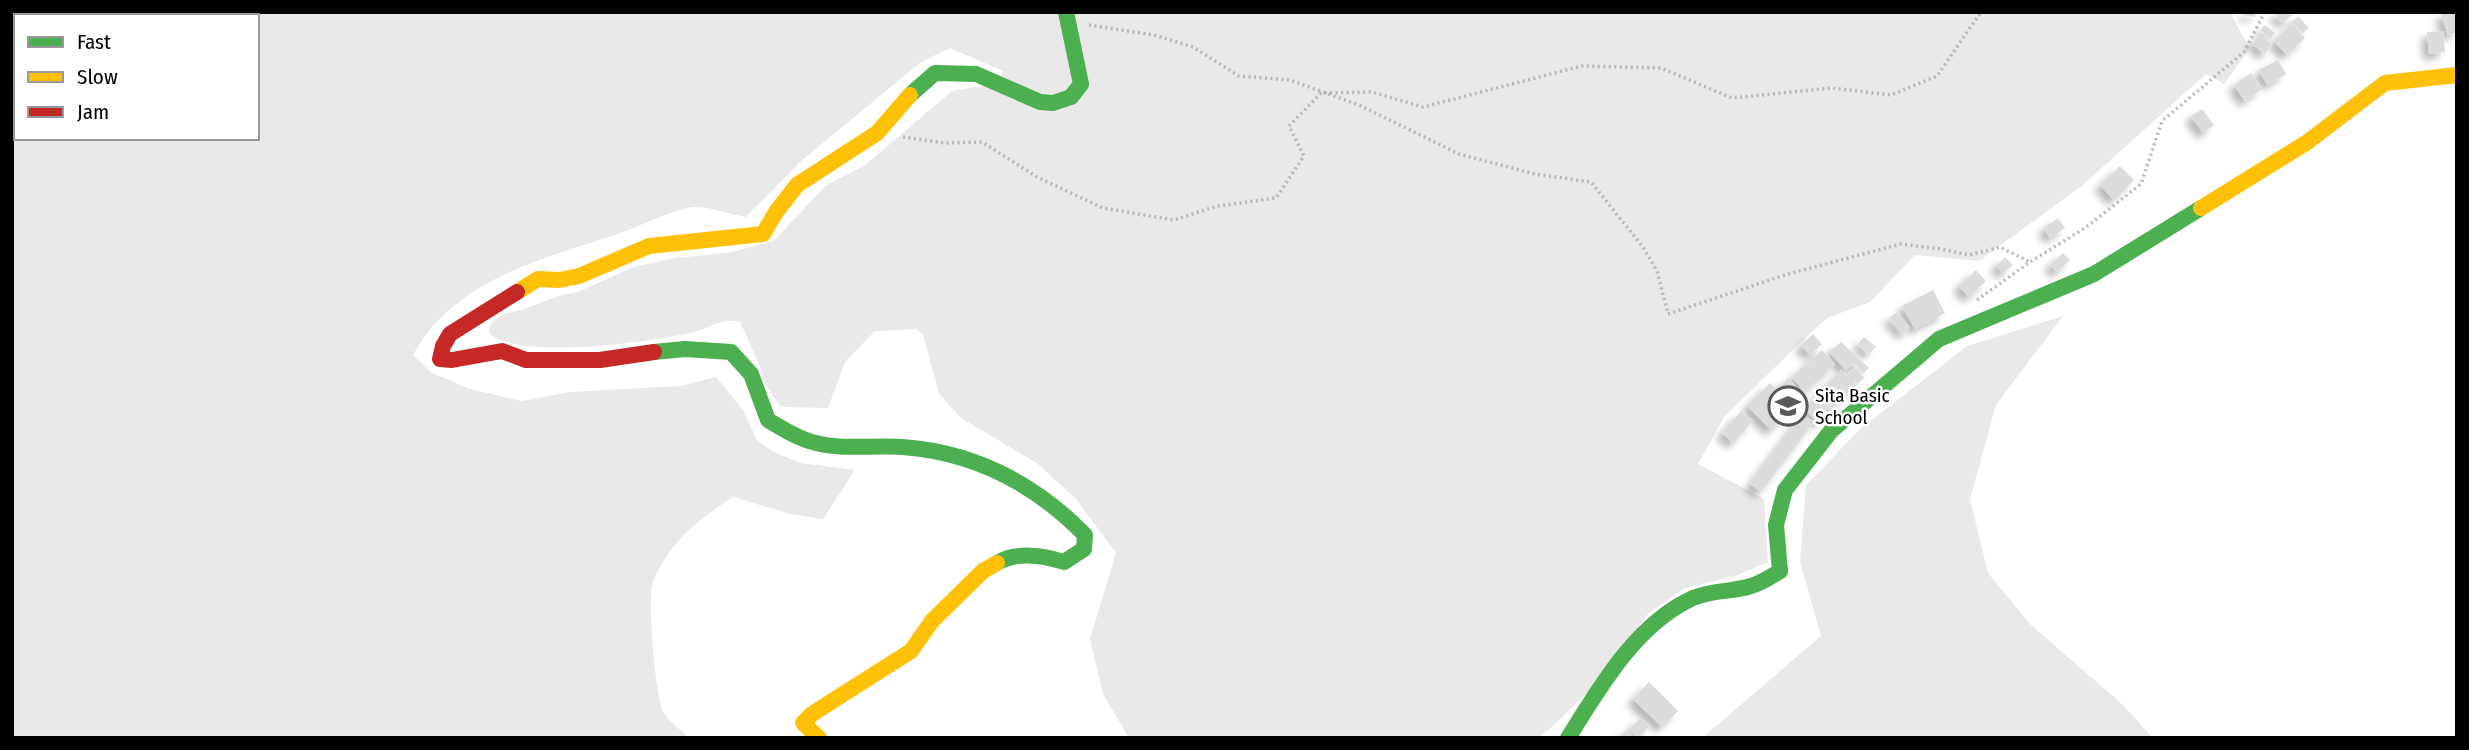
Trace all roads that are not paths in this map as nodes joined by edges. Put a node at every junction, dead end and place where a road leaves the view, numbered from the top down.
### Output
1 (1067, 17) edge
2 (2457, 75) edge
3 (819, 738) edge
4 (1568, 738) edge

1 - 3 street
2 - 4 street

